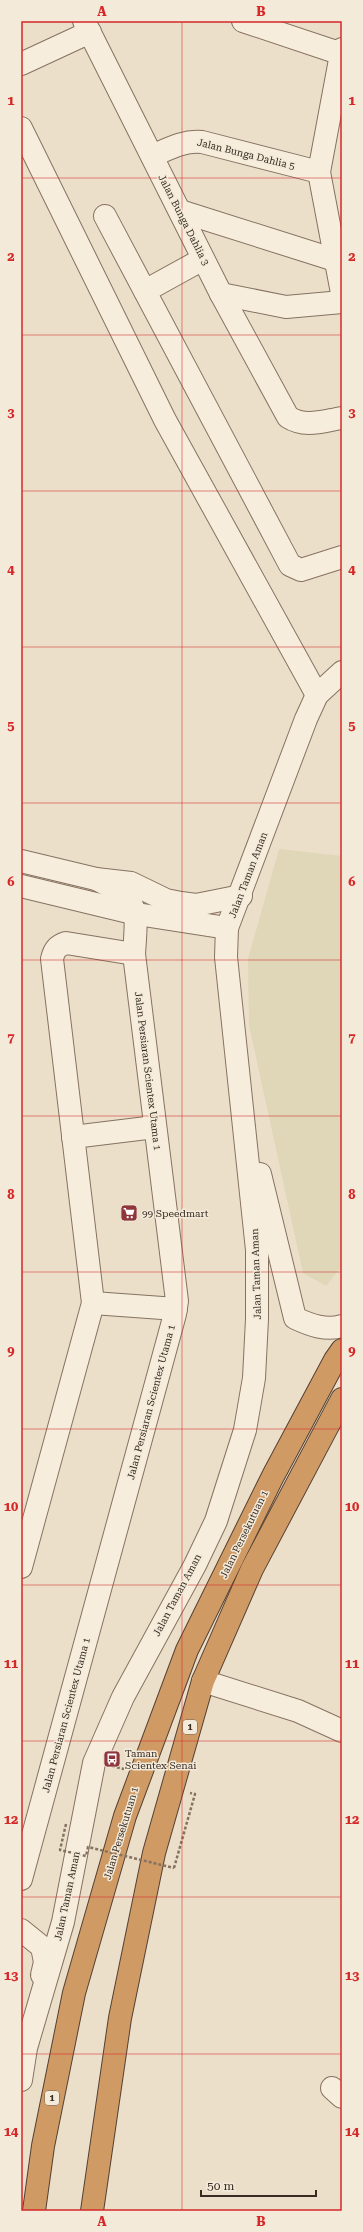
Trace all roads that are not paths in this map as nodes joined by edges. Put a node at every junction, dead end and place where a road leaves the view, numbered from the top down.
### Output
1 (243, 21) edge
2 (87, 27) edge
3 (342, 52) edge
4 (21, 64) edge
5 (21, 128) edge
6 (152, 156) junction
7 (319, 172) junction
8 (180, 211) junction
9 (105, 216) dead end
10 (204, 258) junction
11 (335, 260) junction
12 (145, 291) junction
13 (342, 293) edge
14 (222, 294) junction
15 (342, 302) edge
16 (342, 418) edge
17 (342, 557) edge
18 (342, 672) edge
19 (317, 695) junction
20 (21, 861) edge
21 (96, 879) junction
22 (21, 886) edge
23 (241, 896) junction
24 (137, 914) junction
25 (227, 928) junction
26 (134, 954) junction
27 (242, 1097) junction
28 (155, 1127) junction
29 (73, 1137) junction
30 (93, 1302) junction
31 (176, 1309) junction
32 (342, 1326) edge
33 (342, 1350) edge
34 (342, 1399) edge
35 (21, 1567) edge
36 (203, 1681) junction
37 (342, 1731) edge
38 (21, 1879) edge
39 (21, 1930) edge
40 (26, 2048) junction
41 (21, 2080) edge
42 (35, 2209) edge
43 (92, 2211) edge

1 - 3 street
2 - 4 street
2 - 6 street, Jalan Bunga Dahlia 3
3 - 7 street
5 - 19 street
6 - 7 street, Jalan Bunga Dahlia 5
6 - 8 street, Jalan Bunga Dahlia 3
7 - 11 street
8 - 10 street, Jalan Bunga Dahlia 3
8 - 11 street
9 - 12 street
10 - 12 street
10 - 14 street, Jalan Bunga Dahlia 3
11 - 13 street
12 - 17 street
14 - 15 street
14 - 16 street, Jalan Bunga Dahlia 3
18 - 19 street, Jalan Taman Aman
19 - 23 street, Jalan Taman Aman
20 - 21 street
21 - 23 street
21 - 24 street
22 - 24 street
23 - 25 street, Jalan Taman Aman
24 - 25 street
24 - 26 street, Jalan Persiaran Scientex Utama 1
25 - 27 street, Jalan Taman Aman
26 - 28 street, Jalan Persiaran Scientex Utama 1
26 - 29 street
27 - 32 street, Jalan Taman Aman
27 - 40 street, Jalan Taman Aman
28 - 29 street
28 - 31 street, Jalan Persiaran Scientex Utama 1
29 - 30 street
30 - 31 street
30 - 35 street
31 - 38 street, Jalan Persiaran Scientex Utama 1
33 - 42 highway, Jalan Persekutuan 1 / 1
34 - 36 highway, 1
36 - 37 street
36 - 43 highway, 1
39 - 40 street
40 - 41 street, Jalan Taman Aman

